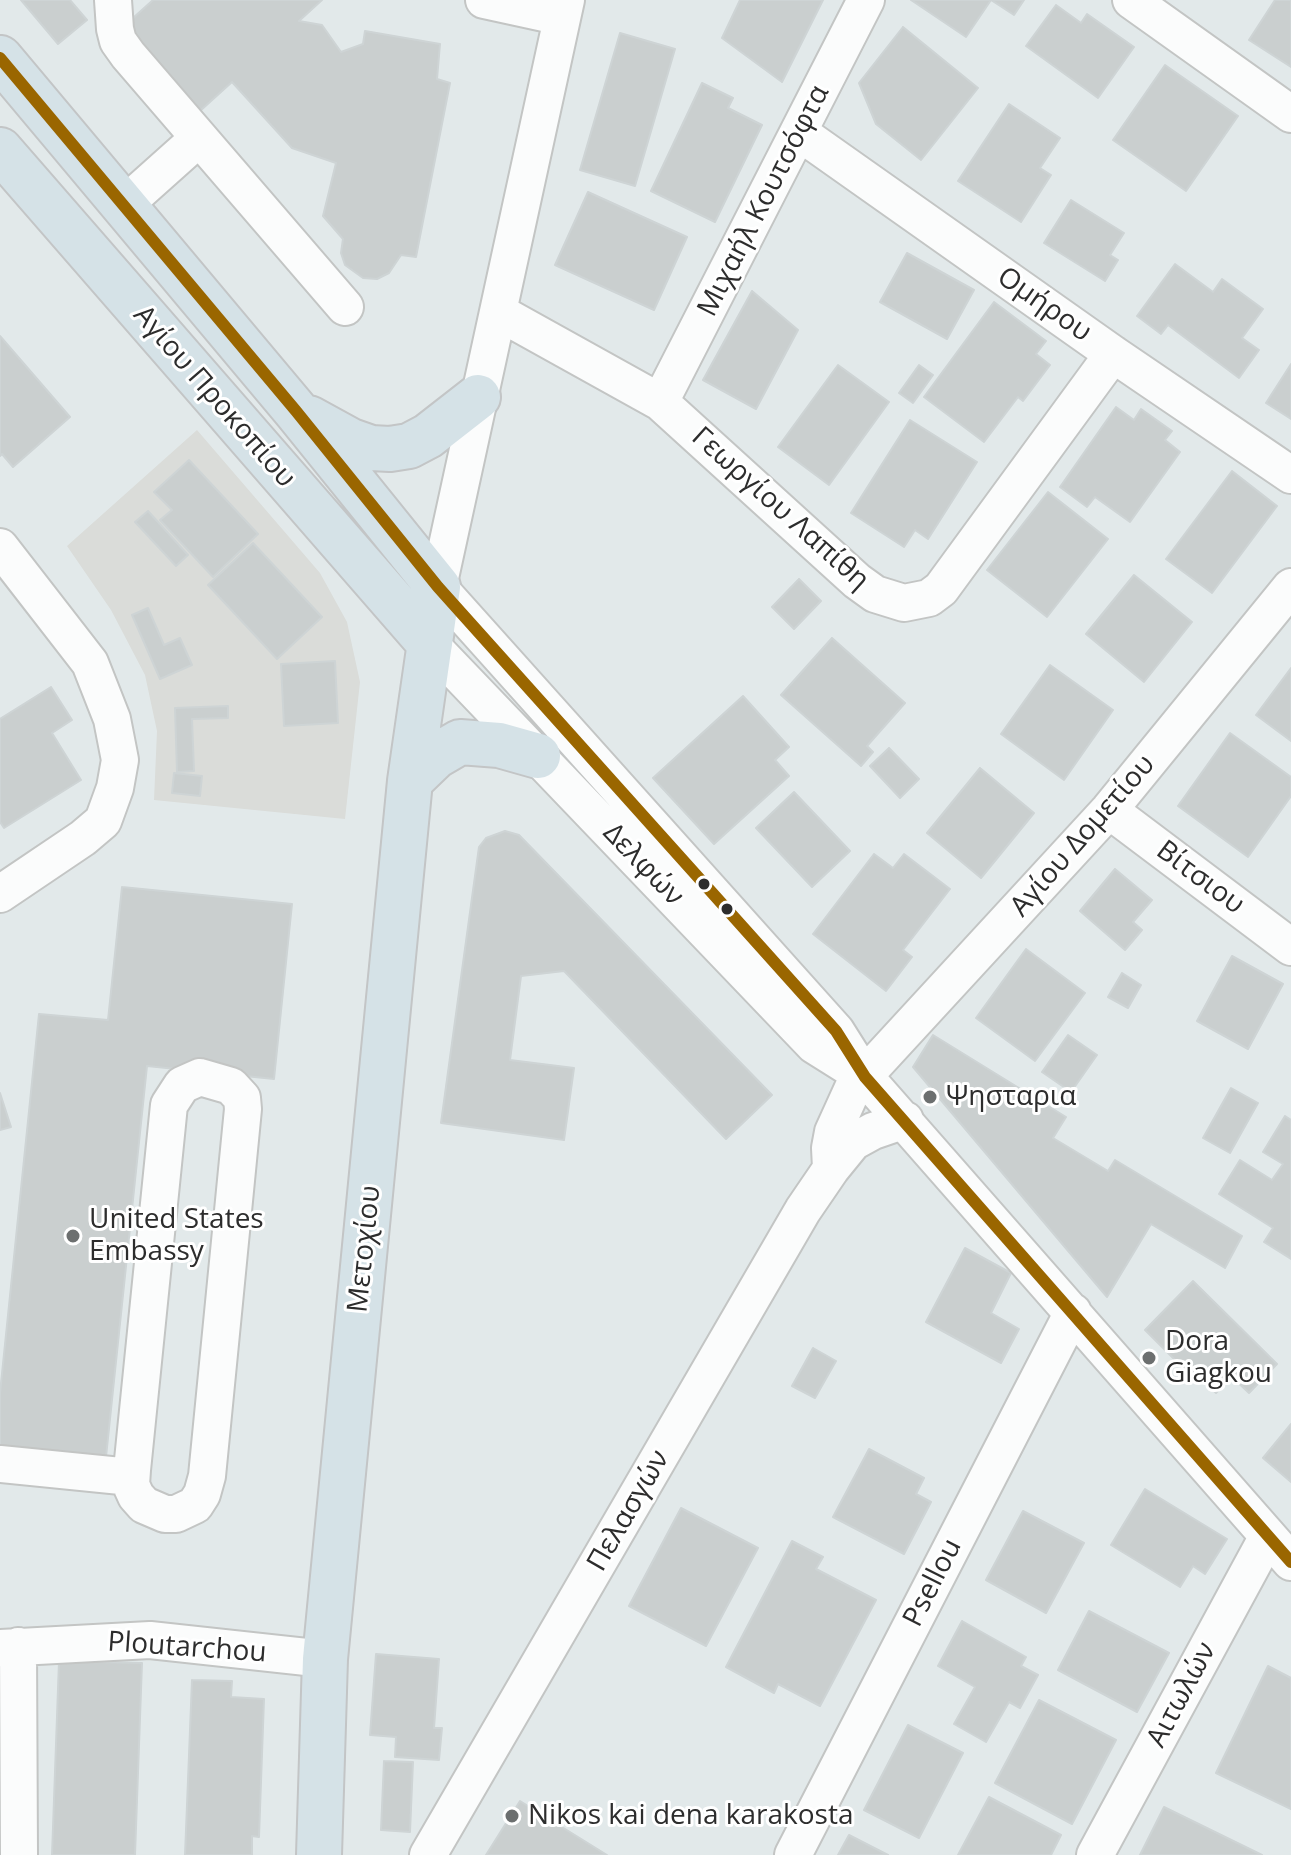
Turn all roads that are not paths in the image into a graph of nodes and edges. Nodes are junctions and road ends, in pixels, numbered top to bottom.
1 (113, 0) edge
2 (484, 0) edge
3 (866, 0) edge
4 (1131, 0) edge
5 (564, 8) edge
6 (0, 58) edge
7 (1291, 114) edge
8 (800, 133) junction
9 (199, 138) junction
10 (0, 150) edge
11 (124, 205) junction
12 (345, 307) dead end
13 (498, 312) junction
14 (1113, 354) junction
15 (478, 397) junction
16 (660, 402) junction
17 (296, 411) junction
18 (1291, 475) edge
19 (0, 547) edge
20 (438, 587) junction
21 (1290, 591) edge
22 (430, 644) junction
23 (538, 756) junction
24 (410, 781) junction
25 (1109, 810) junction
26 (0, 894) edge
27 (1291, 947) edge
28 (865, 1077) junction
29 (905, 1120) junction
30 (831, 1169) junction
31 (1073, 1312) junction
32 (0, 1464) edge
33 (131, 1477) junction
34 (1280, 1549) edge
35 (9, 1647) edge
36 (325, 1659) junction
37 (19, 1855) edge
38 (319, 1855) edge
39 (428, 1855) edge
40 (793, 1855) edge
41 (1095, 1855) edge

1 - 9 street
2 - 5 street
3 - 8 street, Μιχαήλ Κουτσόφτα
4 - 7 street
5 - 13 street
6 - 11 main road, Αγίου Προκοπίου
8 - 14 street, Ομήρου
8 - 16 street, Μιχαήλ Κουτσόφτα
9 - 11 street
9 - 12 street
10 - 22 main road, Αγίου Προκοπίου
11 - 17 main road, Αγίου Προκοπίου
13 - 15 street
13 - 16 street, Γεωργίου Λαπίθη
14 - 16 street, Γεωργίου Λαπίθη
14 - 18 street, Ομήρου
15 - 17 main road
15 - 20 street
17 - 20 main road, Αγίου Προκοπίου
19 - 26 street
20 - 22 main road, Μετοχίου
20 - 28 street, Δελφών
21 - 25 street, Αγίου Δομετίου
22 - 23 street, Δελφών
22 - 24 main road, Μετοχίου
23 - 24 main road
23 - 28 street, Δελφών
24 - 36 main road, Μετοχίου
25 - 27 street, Βίτσιου
25 - 28 street, Αγίου Δομετίου
28 - 29 street, Δελφών
28 - 30 street, Πελασγών
29 - 30 street, Πελασγών
29 - 31 street, Δελφών
30 - 39 street, Πελασγών
31 - 34 street, Δελφών
31 - 40 street, Psellou
32 - 33 street
33 - 33 street
34 - 41 street, Αιτωλών
35 - 36 street, Ploutarchou
35 - 37 street
36 - 38 main road, Μετοχίου

